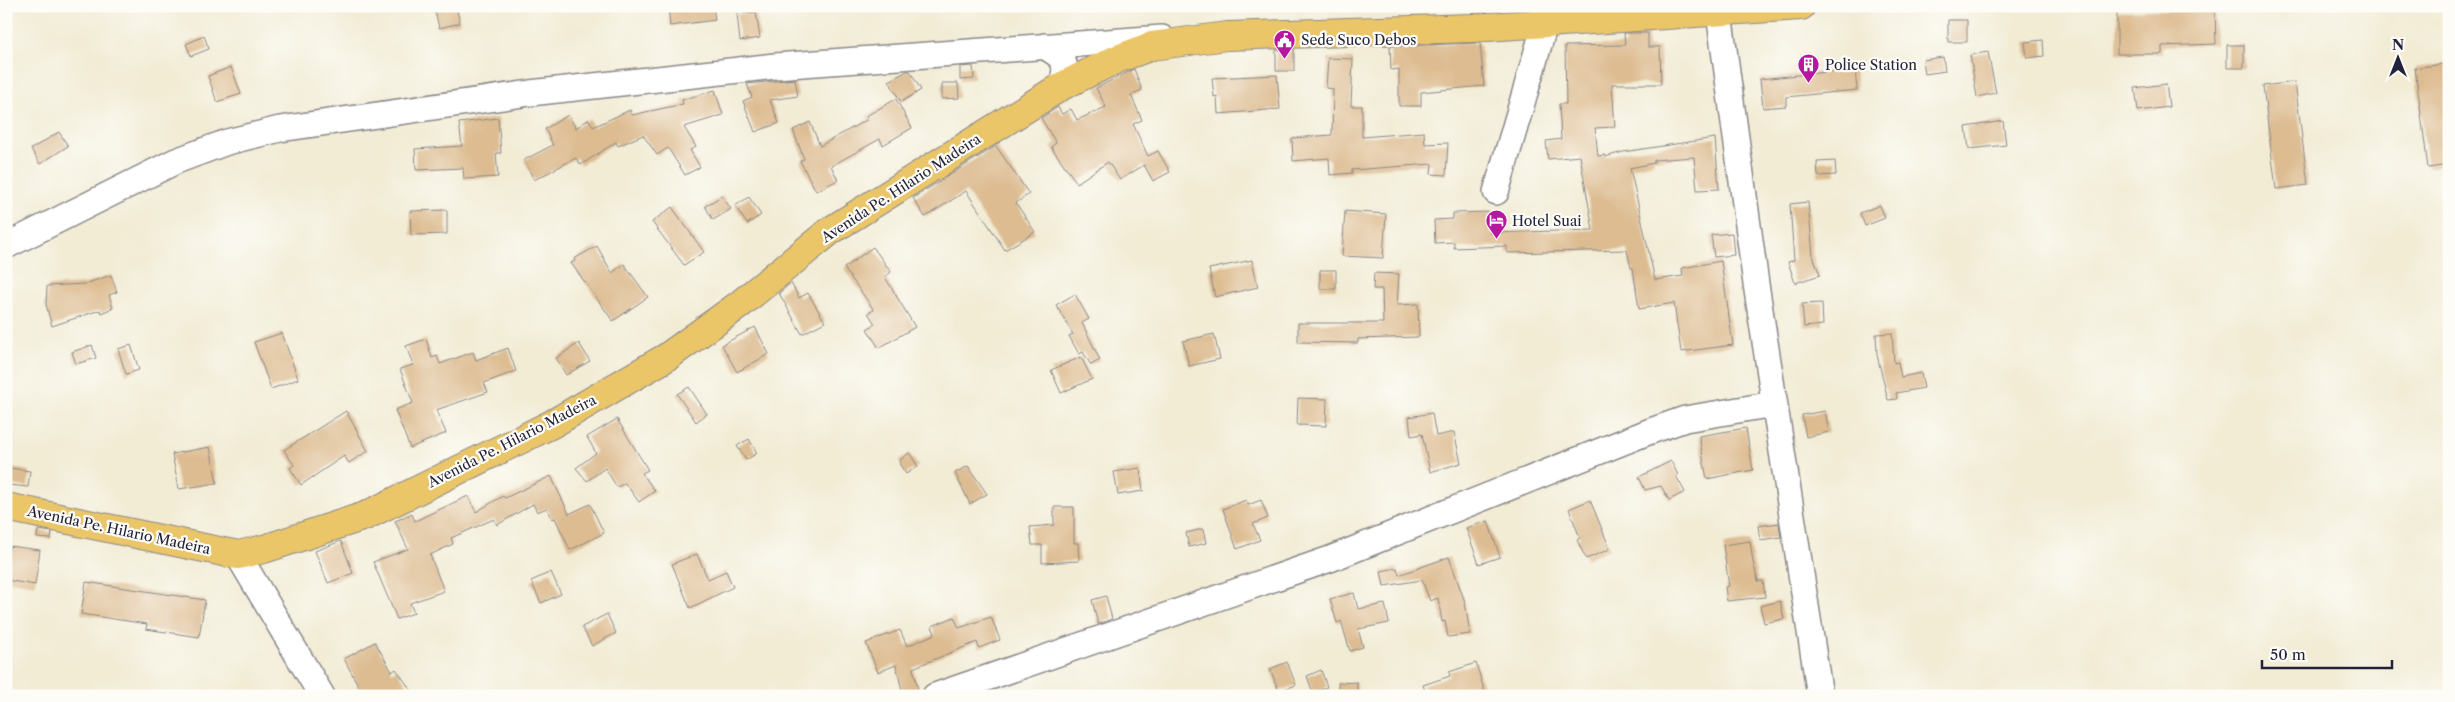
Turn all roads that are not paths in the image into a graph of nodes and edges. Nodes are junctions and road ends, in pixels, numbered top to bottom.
1 (1801, 6) edge
2 (1719, 10) edge
3 (1545, 24) junction
4 (1227, 36) junction
5 (1044, 46) junction
6 (1062, 86) junction
7 (1496, 192) dead end
8 (6, 246) edge
9 (1774, 404) junction
10 (6, 507) edge
11 (238, 555) junction
12 (322, 696) edge
13 (935, 696) edge
14 (1820, 696) edge

1 - 2 main road, Avenida Pe. Hilario Madeira
2 - 3 main road, Avenida Pe. Hilario Madeira
2 - 9 street
3 - 4 main road, Avenida Pe. Hilario Madeira
3 - 7 street
4 - 5 street
4 - 6 main road, Avenida Pe. Hilario Madeira
5 - 6 street
5 - 8 street
6 - 11 main road, Avenida Pe. Hilario Madeira
9 - 13 street
9 - 14 street
10 - 11 main road, Avenida Pe. Hilario Madeira
11 - 12 street

